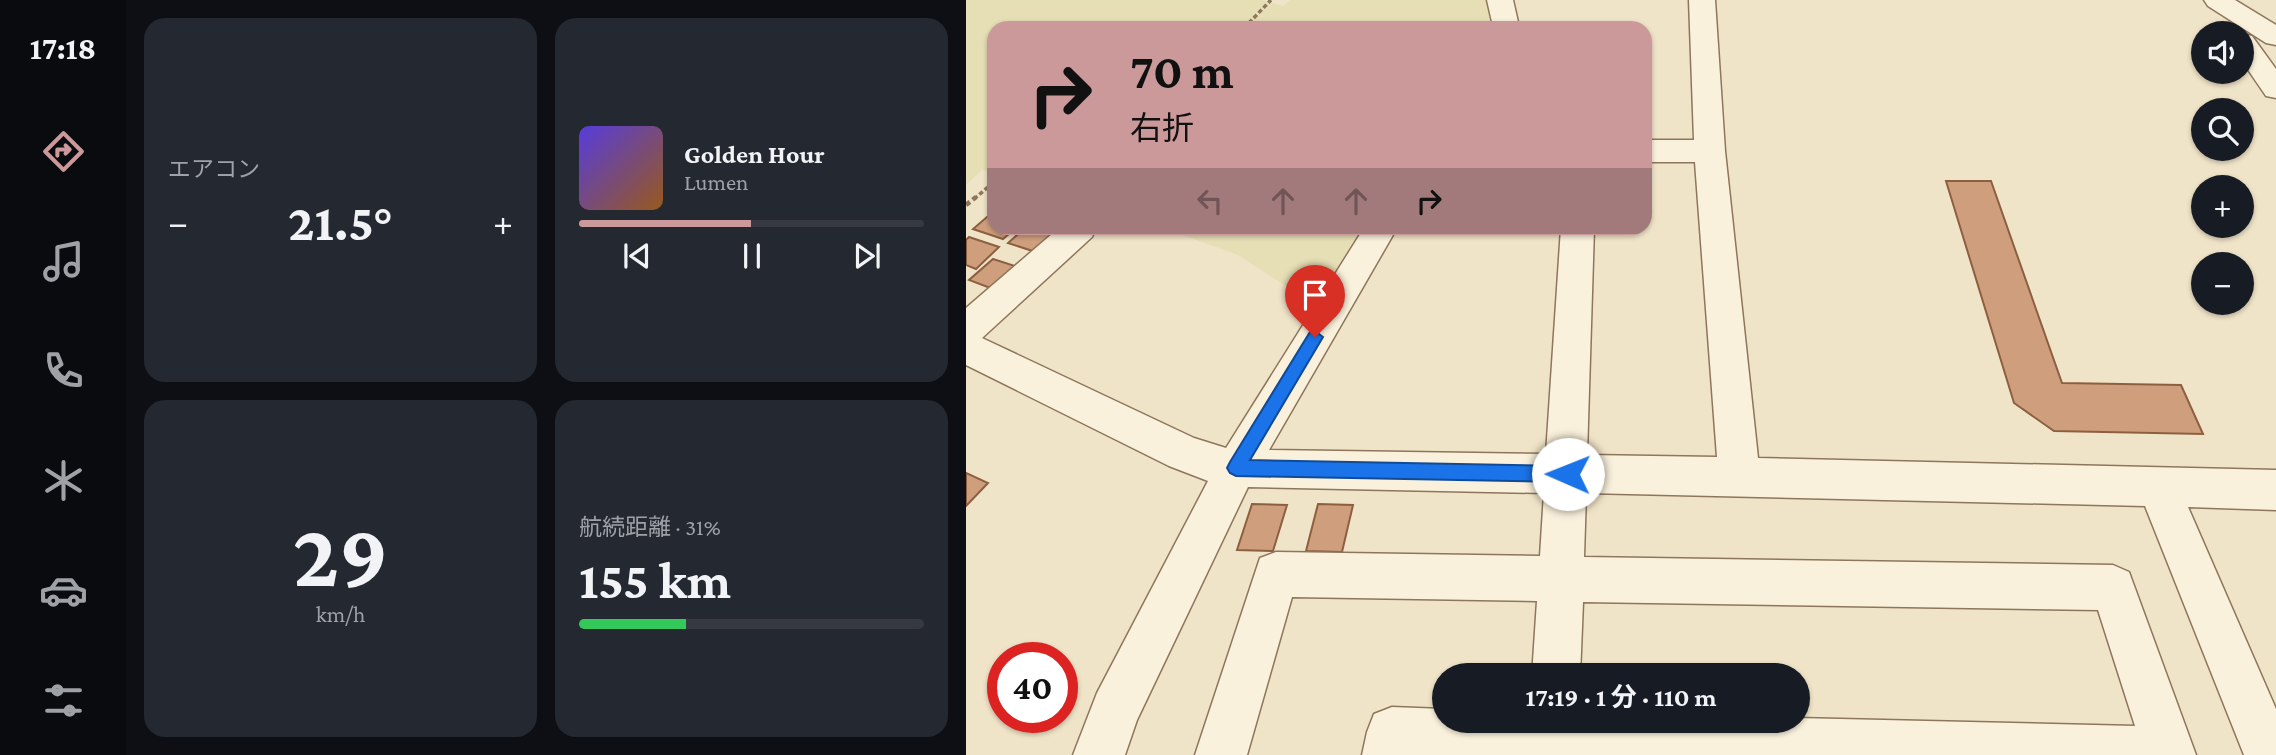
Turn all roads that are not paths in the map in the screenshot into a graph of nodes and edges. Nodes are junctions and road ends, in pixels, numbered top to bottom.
1 (1500, 0) edge
2 (1702, 0) edge
3 (2202, 0) edge
4 (2217, 0) edge
5 (1505, 21) edge
6 (2224, 21) edge
7 (2276, 37) edge
8 (2254, 58) edge
9 (2275, 86) edge
10 (1652, 151) edge
11 (1710, 151) junction
12 (1072, 235) edge
13 (1377, 235) edge
14 (1578, 235) edge
15 (966, 330) edge
16 (966, 347) edge
17 (1236, 468) junction
18 (1568, 474) junction
19 (1739, 477) junction
20 (2159, 489) junction
21 (2276, 490) edge
22 (1562, 577) junction
23 (1557, 663) edge
24 (1552, 738) edge
25 (2270, 747) edge
26 (2169, 753) edge
27 (1099, 755) edge
28 (1221, 755) edge
29 (1388, 755) edge

1 - 5 street
2 - 11 street
3 - 6 street
4 - 7 street
8 - 9 street
10 - 11 street
11 - 19 street
12 - 15 street
13 - 17 street
14 - 18 street
16 - 17 street
17 - 18 street
17 - 27 street
18 - 19 street
18 - 22 street
19 - 20 street
20 - 21 street
20 - 25 street
22 - 23 street
22 - 26 street
22 - 28 street
24 - 26 street
24 - 29 street

